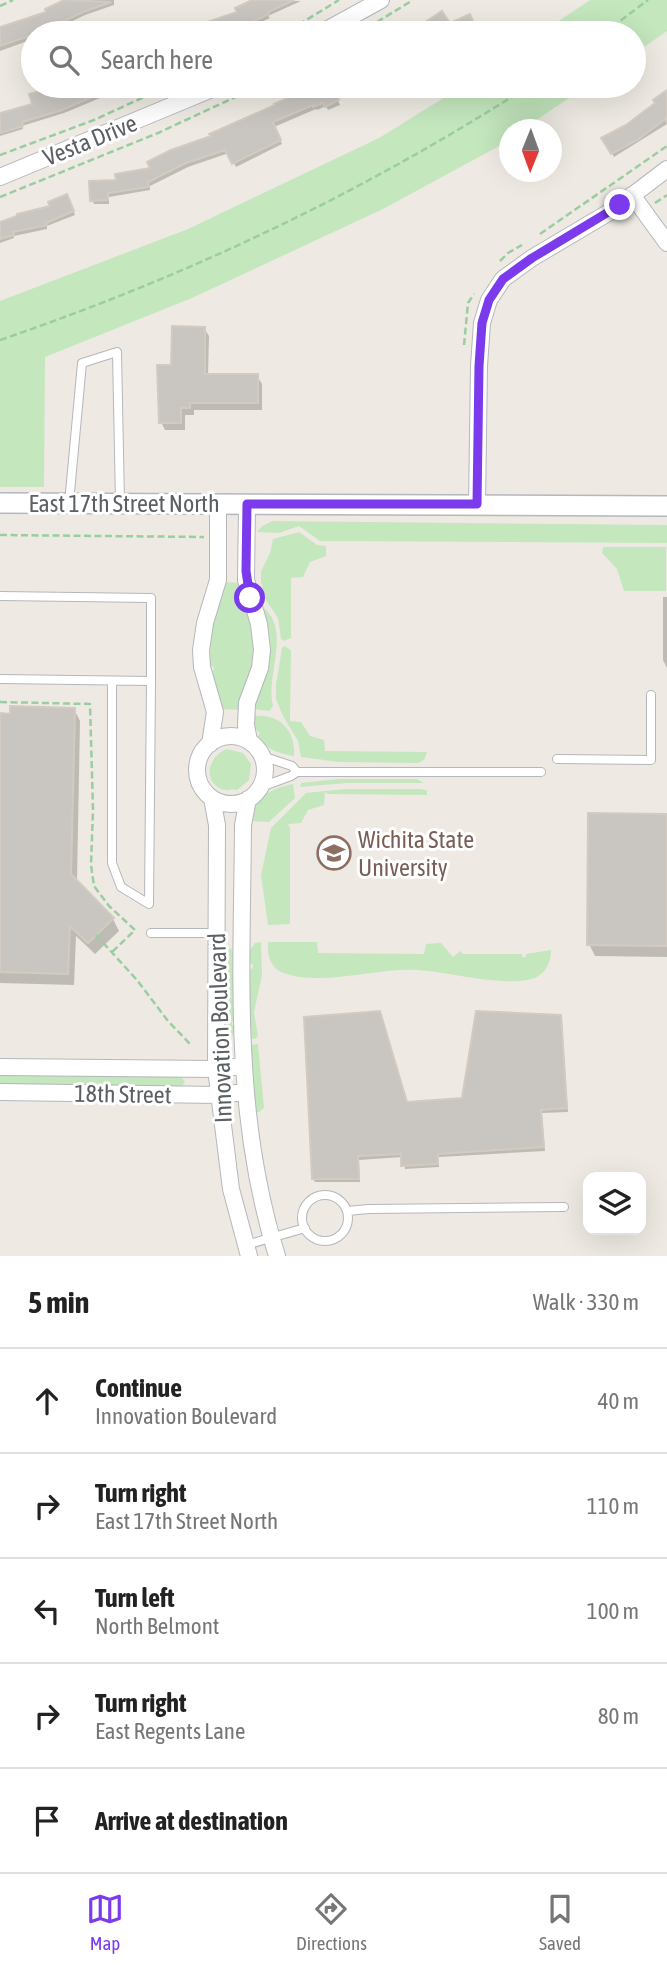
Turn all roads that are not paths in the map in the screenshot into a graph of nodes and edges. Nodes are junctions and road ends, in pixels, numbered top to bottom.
1 (381, 0) edge
2 (343, 21) edge
3 (190, 98) edge
4 (667, 169) edge
5 (0, 177) edge
6 (632, 195) junction
7 (667, 243) edge
8 (0, 503) edge
9 (69, 503) junction
10 (120, 503) junction
11 (218, 504) junction
12 (247, 504) junction
13 (477, 504) junction
14 (667, 506) edge
15 (0, 596) edge
16 (0, 679) edge
17 (112, 681) junction
18 (151, 681) junction
19 (652, 695) dead end
20 (249, 741) junction
21 (210, 744) junction
22 (262, 756) junction
23 (557, 759) dead end
24 (297, 772) junction
25 (541, 772) dead end
26 (261, 787) junction
27 (212, 797) junction
28 (248, 799) junction
29 (151, 933) dead end
30 (216, 933) junction
31 (243, 1066) junction
32 (0, 1067) edge
33 (216, 1069) junction
34 (0, 1092) edge
35 (245, 1092) junction
36 (219, 1096) junction
37 (564, 1207) dead end
38 (347, 1211) junction
39 (304, 1228) junction
40 (272, 1239) junction
41 (248, 1250) edge
42 (277, 1256) edge

1 - 2 street
3 - 5 street, Vesta Drive
4 - 6 street
6 - 7 street
6 - 13 street
8 - 9 street, East 17th Street North
9 - 10 street, East 17th Street North
9 - 10 lane
10 - 11 street, East 17th Street North
11 - 12 street, East 17th Street North
11 - 21 street, Innovation Boulevard
12 - 13 street, East 17th Street North
12 - 20 street
13 - 14 street, East 17th Street North
15 - 18 lane
16 - 17 lane
17 - 18 lane
17 - 18 lane
19 - 23 lane
20 - 21 street
20 - 22 street
21 - 27 street, Innovation Boulevard
22 - 24 lane
22 - 26 street
24 - 25 lane
24 - 26 lane
26 - 28 street
27 - 28 street
27 - 30 street, Innovation Boulevard
28 - 31 street, Innovation Boulevard
29 - 30 lane
30 - 33 street, Innovation Boulevard
31 - 33 street, 18th Street
31 - 35 street, Innovation Boulevard
32 - 33 street, 18th Street
33 - 36 street, Innovation Boulevard
34 - 36 street, 18th Street
35 - 36 street, 18th Street
35 - 40 street, Innovation Boulevard
36 - 41 street, Innovation Boulevard
37 - 38 lane
38 - 39 lane
38 - 39 lane
39 - 40 lane
40 - 41 lane
40 - 42 street, Innovation Boulevard

